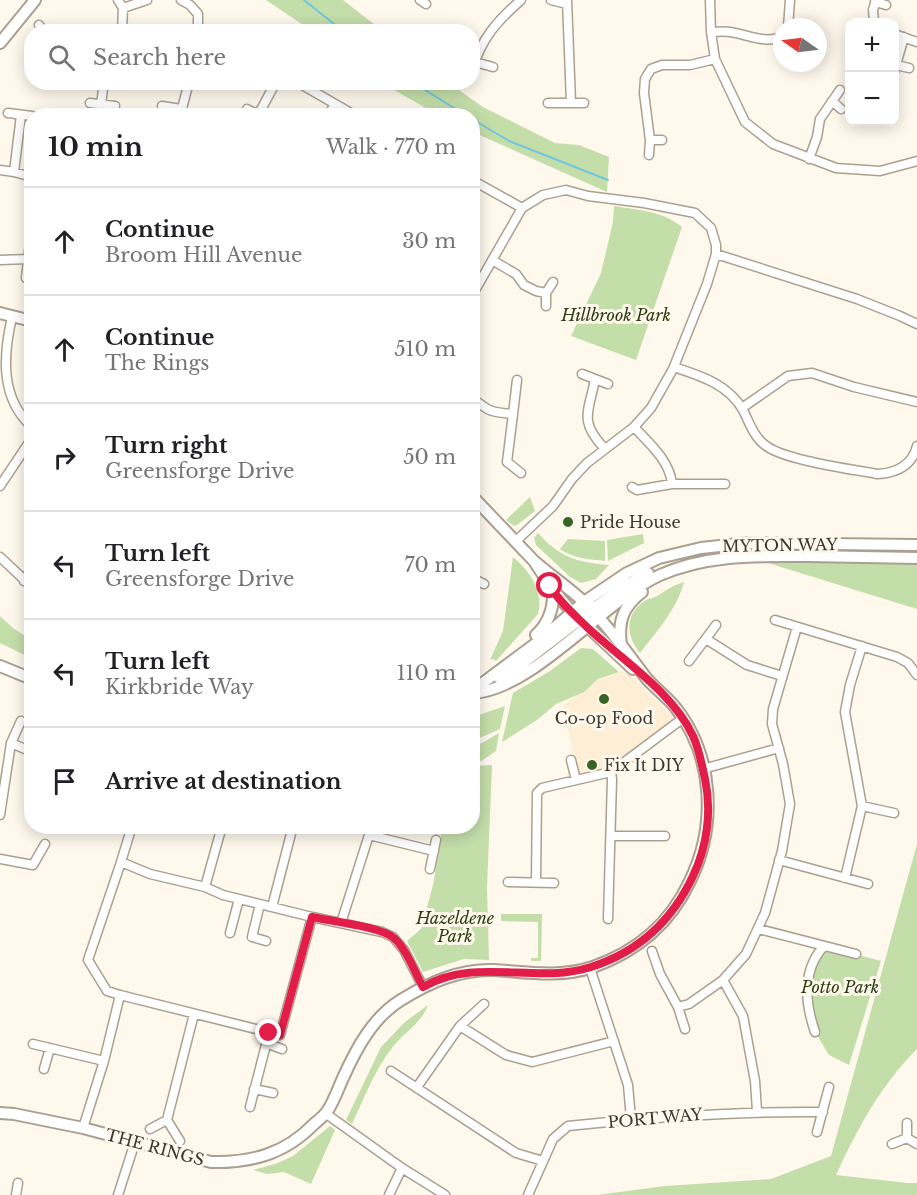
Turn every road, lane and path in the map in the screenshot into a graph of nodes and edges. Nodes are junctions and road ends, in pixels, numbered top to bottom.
1 (35, 0) edge
2 (147, 0) edge
3 (181, 0) edge
4 (521, 0) edge
5 (551, 0) edge
6 (710, 0) edge
7 (790, 0) edge
8 (875, 1) edge
9 (567, 2) edge
10 (120, 4) edge
11 (886, 5) dead end
12 (789, 18) edge
13 (874, 18) edge
14 (121, 24) edge
15 (198, 24) edge
16 (711, 32) junction
17 (899, 36) edge
18 (904, 37) junction
19 (773, 39) edge
20 (917, 42) edge
21 (0, 43) edge
22 (480, 46) edge
23 (899, 54) edge
24 (716, 59) junction
25 (480, 66) edge
26 (493, 67) dead end
27 (899, 68) edge
28 (909, 68) dead end
29 (103, 90) edge
30 (187, 90) edge
31 (272, 90) edge
32 (311, 90) edge
33 (840, 90) dead end
34 (832, 101) junction
35 (90, 103) dead end
36 (548, 103) dead end
37 (571, 103) junction
38 (584, 103) dead end
39 (101, 104) junction
40 (335, 104) junction
41 (115, 106) dead end
42 (162, 106) dead end
43 (168, 108) edge
44 (181, 108) edge
45 (263, 108) edge
46 (333, 108) edge
47 (342, 108) edge
48 (842, 109) dead end
49 (8, 113) dead end
50 (21, 115) junction
51 (24, 115) edge
52 (650, 140) junction
53 (662, 140) dead end
54 (649, 155) dead end
55 (809, 159) junction
56 (917, 161) edge
57 (0, 170) edge
58 (14, 172) junction
59 (24, 175) edge
60 (480, 184) edge
61 (522, 208) junction
62 (716, 254) junction
63 (0, 260) edge
64 (24, 260) edge
65 (492, 260) junction
66 (480, 281) edge
67 (553, 282) dead end
68 (546, 293) junction
69 (546, 306) dead end
70 (0, 313) edge
71 (12, 317) junction
72 (24, 319) edge
73 (917, 324) edge
74 (674, 368) junction
75 (582, 374) dead end
76 (517, 380) dead end
77 (596, 380) junction
78 (608, 384) dead end
79 (917, 402) edge
80 (480, 405) edge
81 (742, 408) junction
82 (513, 414) junction
83 (24, 418) edge
84 (634, 427) junction
85 (605, 449) junction
86 (24, 450) edge
87 (916, 452) edge
88 (521, 473) dead end
89 (672, 484) junction
90 (725, 484) dead end
91 (0, 486) edge
92 (632, 487) dead end
93 (480, 504) edge
94 (516, 541) junction
95 (917, 545) edge
96 (0, 557) edge
97 (917, 558) edge
98 (534, 561) junction
99 (673, 570) junction
100 (24, 581) edge
101 (480, 582) edge
102 (483, 584) dead end
103 (552, 590) junction
104 (585, 615) junction
105 (775, 620) dead end
106 (716, 625) dead end
107 (797, 627) junction
108 (706, 639) junction
109 (621, 646) junction
110 (862, 646) junction
111 (689, 661) dead end
112 (512, 662) junction
113 (0, 666) edge
114 (917, 675) edge
115 (24, 676) edge
116 (782, 676) junction
117 (486, 682) junction
118 (650, 682) junction
119 (480, 686) edge
120 (480, 691) edge
121 (682, 719) junction
122 (21, 721) dead end
123 (11, 743) junction
124 (779, 748) junction
125 (24, 749) edge
126 (571, 760) dead end
127 (703, 770) junction
128 (610, 772) junction
129 (576, 780) junction
130 (1, 789) edge
131 (862, 806) junction
132 (894, 813) dead end
133 (0, 815) edge
134 (130, 834) edge
135 (220, 834) edge
136 (290, 834) edge
137 (368, 834) edge
138 (379, 834) edge
139 (611, 836) junction
140 (665, 836) dead end
141 (436, 840) dead end
142 (45, 844) dead end
143 (434, 851) junction
144 (0, 859) edge
145 (779, 860) junction
146 (121, 862) junction
147 (430, 868) dead end
148 (845, 878) junction
149 (508, 882) dead end
150 (536, 882) junction
151 (554, 883) dead end
152 (868, 884) dead end
153 (205, 887) junction
154 (239, 899) junction
155 (260, 904) junction
156 (272, 907) junction
157 (312, 917) junction
158 (608, 919) dead end
159 (341, 923) junction
160 (759, 928) junction
161 (230, 933) dead end
162 (266, 941) dead end
163 (824, 946) junction
164 (652, 951) dead end
165 (856, 954) dead end
166 (590, 968) junction
167 (723, 980) junction
168 (423, 987) junction
169 (120, 995) junction
170 (484, 1004) dead end
171 (678, 1007) junction
172 (194, 1014) junction
173 (460, 1026) junction
174 (685, 1029) dead end
175 (815, 1032) dead end
176 (269, 1033) junction
177 (614, 1041) junction
178 (266, 1043) junction
179 (33, 1044) dead end
180 (50, 1048) junction
181 (282, 1049) dead end
182 (104, 1061) junction
183 (44, 1069) dead end
184 (391, 1071) dead end
185 (417, 1087) junction
186 (829, 1087) dead end
187 (254, 1089) junction
188 (273, 1093) dead end
189 (250, 1107) dead end
190 (757, 1111) junction
191 (823, 1112) junction
192 (0, 1113) edge
193 (325, 1113) junction
194 (632, 1119) junction
195 (168, 1120) junction
196 (907, 1123) dead end
197 (83, 1128) junction
198 (150, 1129) dead end
199 (817, 1132) dead end
200 (907, 1138) junction
201 (180, 1141) dead end
202 (135, 1142) junction
203 (892, 1144) dead end
204 (917, 1144) edge
205 (543, 1161) junction
206 (402, 1168) junction
207 (18, 1183) dead end
208 (16, 1195) edge
209 (118, 1195) edge
210 (389, 1195) edge
211 (445, 1195) edge
212 (528, 1195) edge

1 - 21 street
2 - 10 street
3 - 15 street
4 - 22 street
5 - 9 street
6 - 16 street
7 - 12 street
8 - 11 street
8 - 13 street
9 - 37 street
10 - 14 street
16 - 19 street
16 - 24 street
17 - 18 street
18 - 20 street
18 - 23 street
24 - 52 street
24 - 55 street
25 - 26 street
27 - 28 street
29 - 39 street
30 - 44 street
31 - 45 street
32 - 40 street
33 - 34 street
34 - 48 street
34 - 55 street
35 - 39 street
36 - 37 street
37 - 38 street
39 - 41 street
40 - 46 street
40 - 47 street
42 - 43 street
49 - 50 street
50 - 51 street
50 - 58 street
52 - 53 street
52 - 54 street
55 - 56 street
57 - 58 street
58 - 59 street
60 - 61 street
61 - 62 street
61 - 65 street
62 - 73 street
62 - 74 street
63 - 64 street
65 - 66 street
65 - 68 street
67 - 68 street
68 - 69 street
70 - 71 street
71 - 72 street
71 - 83 street
74 - 81 street
74 - 84 street
75 - 77 street
76 - 82 street
77 - 78 street
77 - 85 street
79 - 81 street
80 - 82 street
81 - 87 street
82 - 88 street
84 - 85 street
84 - 89 street
85 - 94 street
86 - 91 street
89 - 90 street
89 - 92 street
93 - 94 street
94 - 98 street
95 - 104 street, MYTON WAY
96 - 100 street
97 - 99 street, MYTON WAY
98 - 103 street
98 - 104 street
99 - 104 street, MYTON WAY
99 - 109 street
101 - 102 street
103 - 104 street
103 - 112 street
104 - 109 street, THE RINGS
104 - 112 street, MYTON WAY
104 - 117 street
104 - 118 street, THE RINGS
104 - 120 street, MYTON WAY
105 - 107 street
106 - 108 street
107 - 110 street
107 - 116 street
108 - 111 street
108 - 116 street
109 - 118 street, THE RINGS
110 - 114 street
110 - 131 street
112 - 117 street, MYTON WAY
113 - 115 street
116 - 124 street
117 - 119 street, MYTON WAY
118 - 121 street, THE RINGS
121 - 127 street, THE RINGS
121 - 128 street
122 - 123 street
123 - 125 street
123 - 130 street
124 - 127 street
124 - 145 street
126 - 129 street
127 - 166 street, THE RINGS
128 - 129 street
128 - 139 street
129 - 150 street
130 - 133 street
131 - 132 street
131 - 148 street
134 - 146 street
135 - 153 street
136 - 156 street
137 - 159 street
138 - 143 street
139 - 140 street
139 - 158 street
141 - 143 street
142 - 144 street
143 - 147 street
145 - 148 street
145 - 160 street
146 - 153 street
146 - 169 street
148 - 152 street
149 - 150 street
150 - 151 street
153 - 154 street
154 - 155 street
154 - 161 street
155 - 156 street
155 - 162 street
156 - 157 street
157 - 159 street
157 - 176 street
159 - 168 street
160 - 163 street
160 - 167 street
163 - 165 street
163 - 175 street
164 - 171 street
166 - 168 street, THE RINGS
166 - 177 street
167 - 171 street
167 - 190 street
168 - 193 street, THE RINGS
169 - 172 street
169 - 182 street
170 - 173 street
171 - 174 street
172 - 176 street
172 - 195 street
173 - 177 street
173 - 185 street
176 - 178 street
177 - 194 street
178 - 181 street
178 - 187 street
179 - 180 street
180 - 182 street
180 - 183 street
182 - 197 street
184 - 185 street
185 - 205 street
186 - 191 street
187 - 188 street
187 - 189 street
190 - 191 street, PORT WAY
190 - 194 street, PORT WAY
191 - 199 street
192 - 197 street, THE RINGS
193 - 202 street, THE RINGS
193 - 206 street
194 - 205 street, PORT WAY
195 - 198 street
195 - 201 street
196 - 200 street
197 - 202 street, THE RINGS
200 - 203 street
200 - 204 street
202 - 209 street
205 - 212 street, PORT WAY
206 - 210 street
206 - 211 street
207 - 208 street

